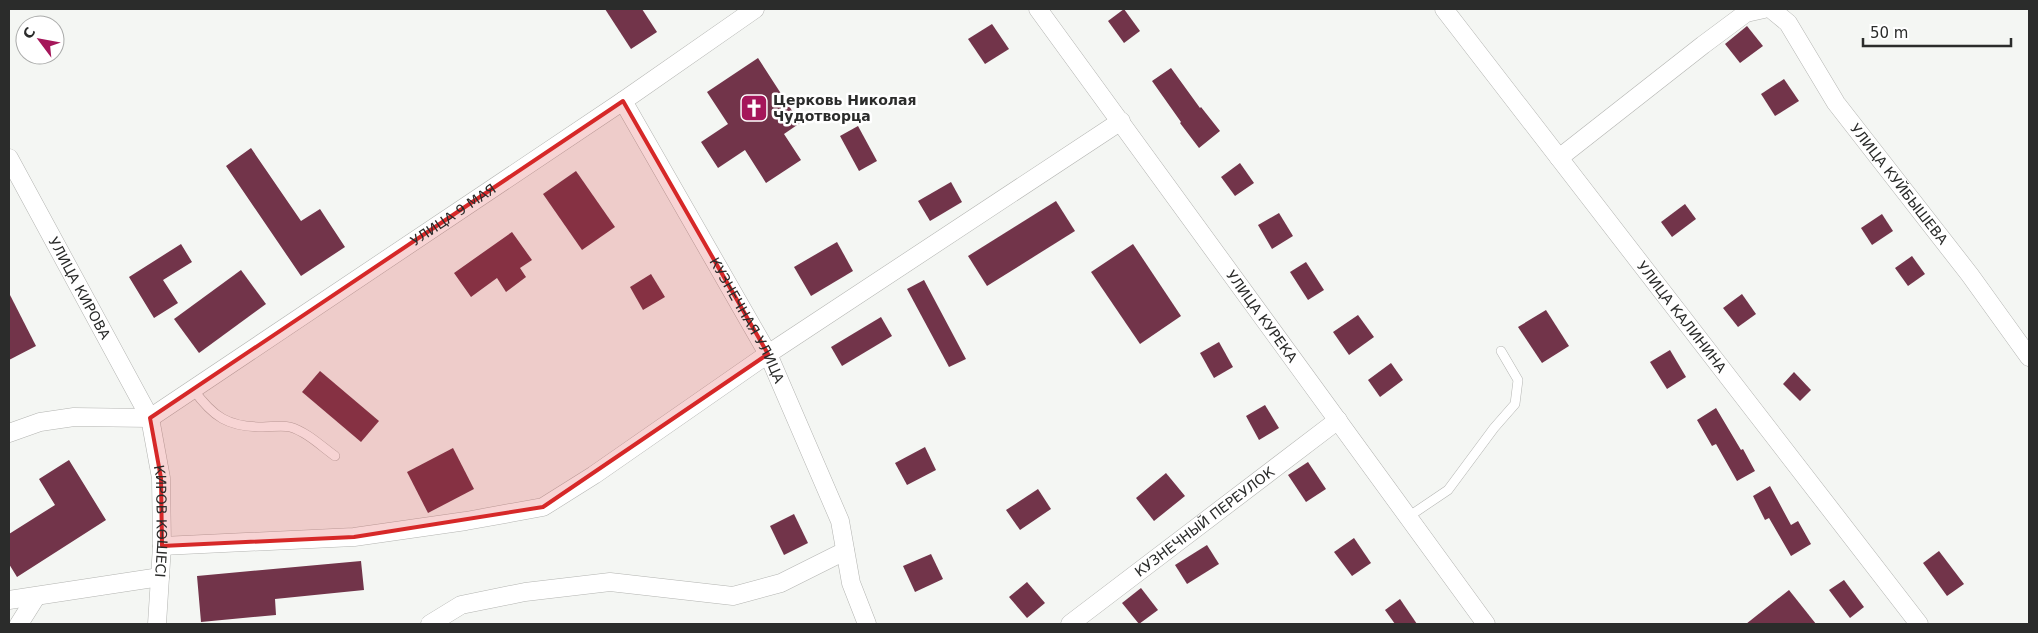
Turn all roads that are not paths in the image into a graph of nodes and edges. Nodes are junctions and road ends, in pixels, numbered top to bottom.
1 (756, 9) edge
2 (1038, 9) edge
3 (1444, 9) edge
4 (1764, 9) edge
5 (1771, 9) edge
6 (623, 102) junction
7 (1121, 121) junction
8 (9, 158) edge
9 (1559, 158) junction
10 (1501, 351) dead end
11 (768, 354) junction
12 (2029, 357) edge
13 (193, 389) junction
14 (150, 418) junction
15 (1338, 420) junction
16 (9, 433) edge
17 (334, 456) dead end
18 (1408, 518) junction
19 (162, 546) junction
20 (845, 551) junction
21 (160, 577) junction
22 (36, 597) junction
23 (9, 600) edge
24 (19, 624) edge
25 (157, 624) edge
26 (430, 624) edge
27 (867, 624) edge
28 (1070, 624) edge
29 (1486, 624) edge
30 (1919, 624) edge

1 - 6 street, УЛИЦА 9 МАЯ
2 - 7 street, УЛИЦА КУРЕКА
3 - 9 street, УЛИЦА КАЛИНИНА
4 - 9 street
5 - 12 street, УЛИЦА КУЙБЫШЕВА
6 - 11 street, КУЗНЕЧНАЯ УЛИЦА
6 - 13 street, УЛИЦА 9 МАЯ
7 - 11 street
7 - 15 street, УЛИЦА КУРЕКА
8 - 14 street, УЛИЦА КИРОВА
9 - 30 street, УЛИЦА КАЛИНИНА
10 - 18 lane
11 - 19 street
11 - 20 street, КУЗНЕЧНАЯ УЛИЦА
13 - 14 street, УЛИЦА 9 МАЯ
13 - 17 lane
14 - 16 street
14 - 19 street, КИРОВ КӨШЕСІ
15 - 18 street, УЛИЦА КУРЕКА
15 - 28 street, КУЗНЕЧНЫЙ ПЕРЕУЛОК
18 - 29 street, УЛИЦА КУРЕКА
19 - 21 street, КИРОВ КӨШЕСІ
20 - 26 street
20 - 27 street, КУЗНЕЧНАЯ УЛИЦА
21 - 22 street
21 - 25 street, КИРОВ КӨШЕСІ
22 - 23 street
22 - 24 street

